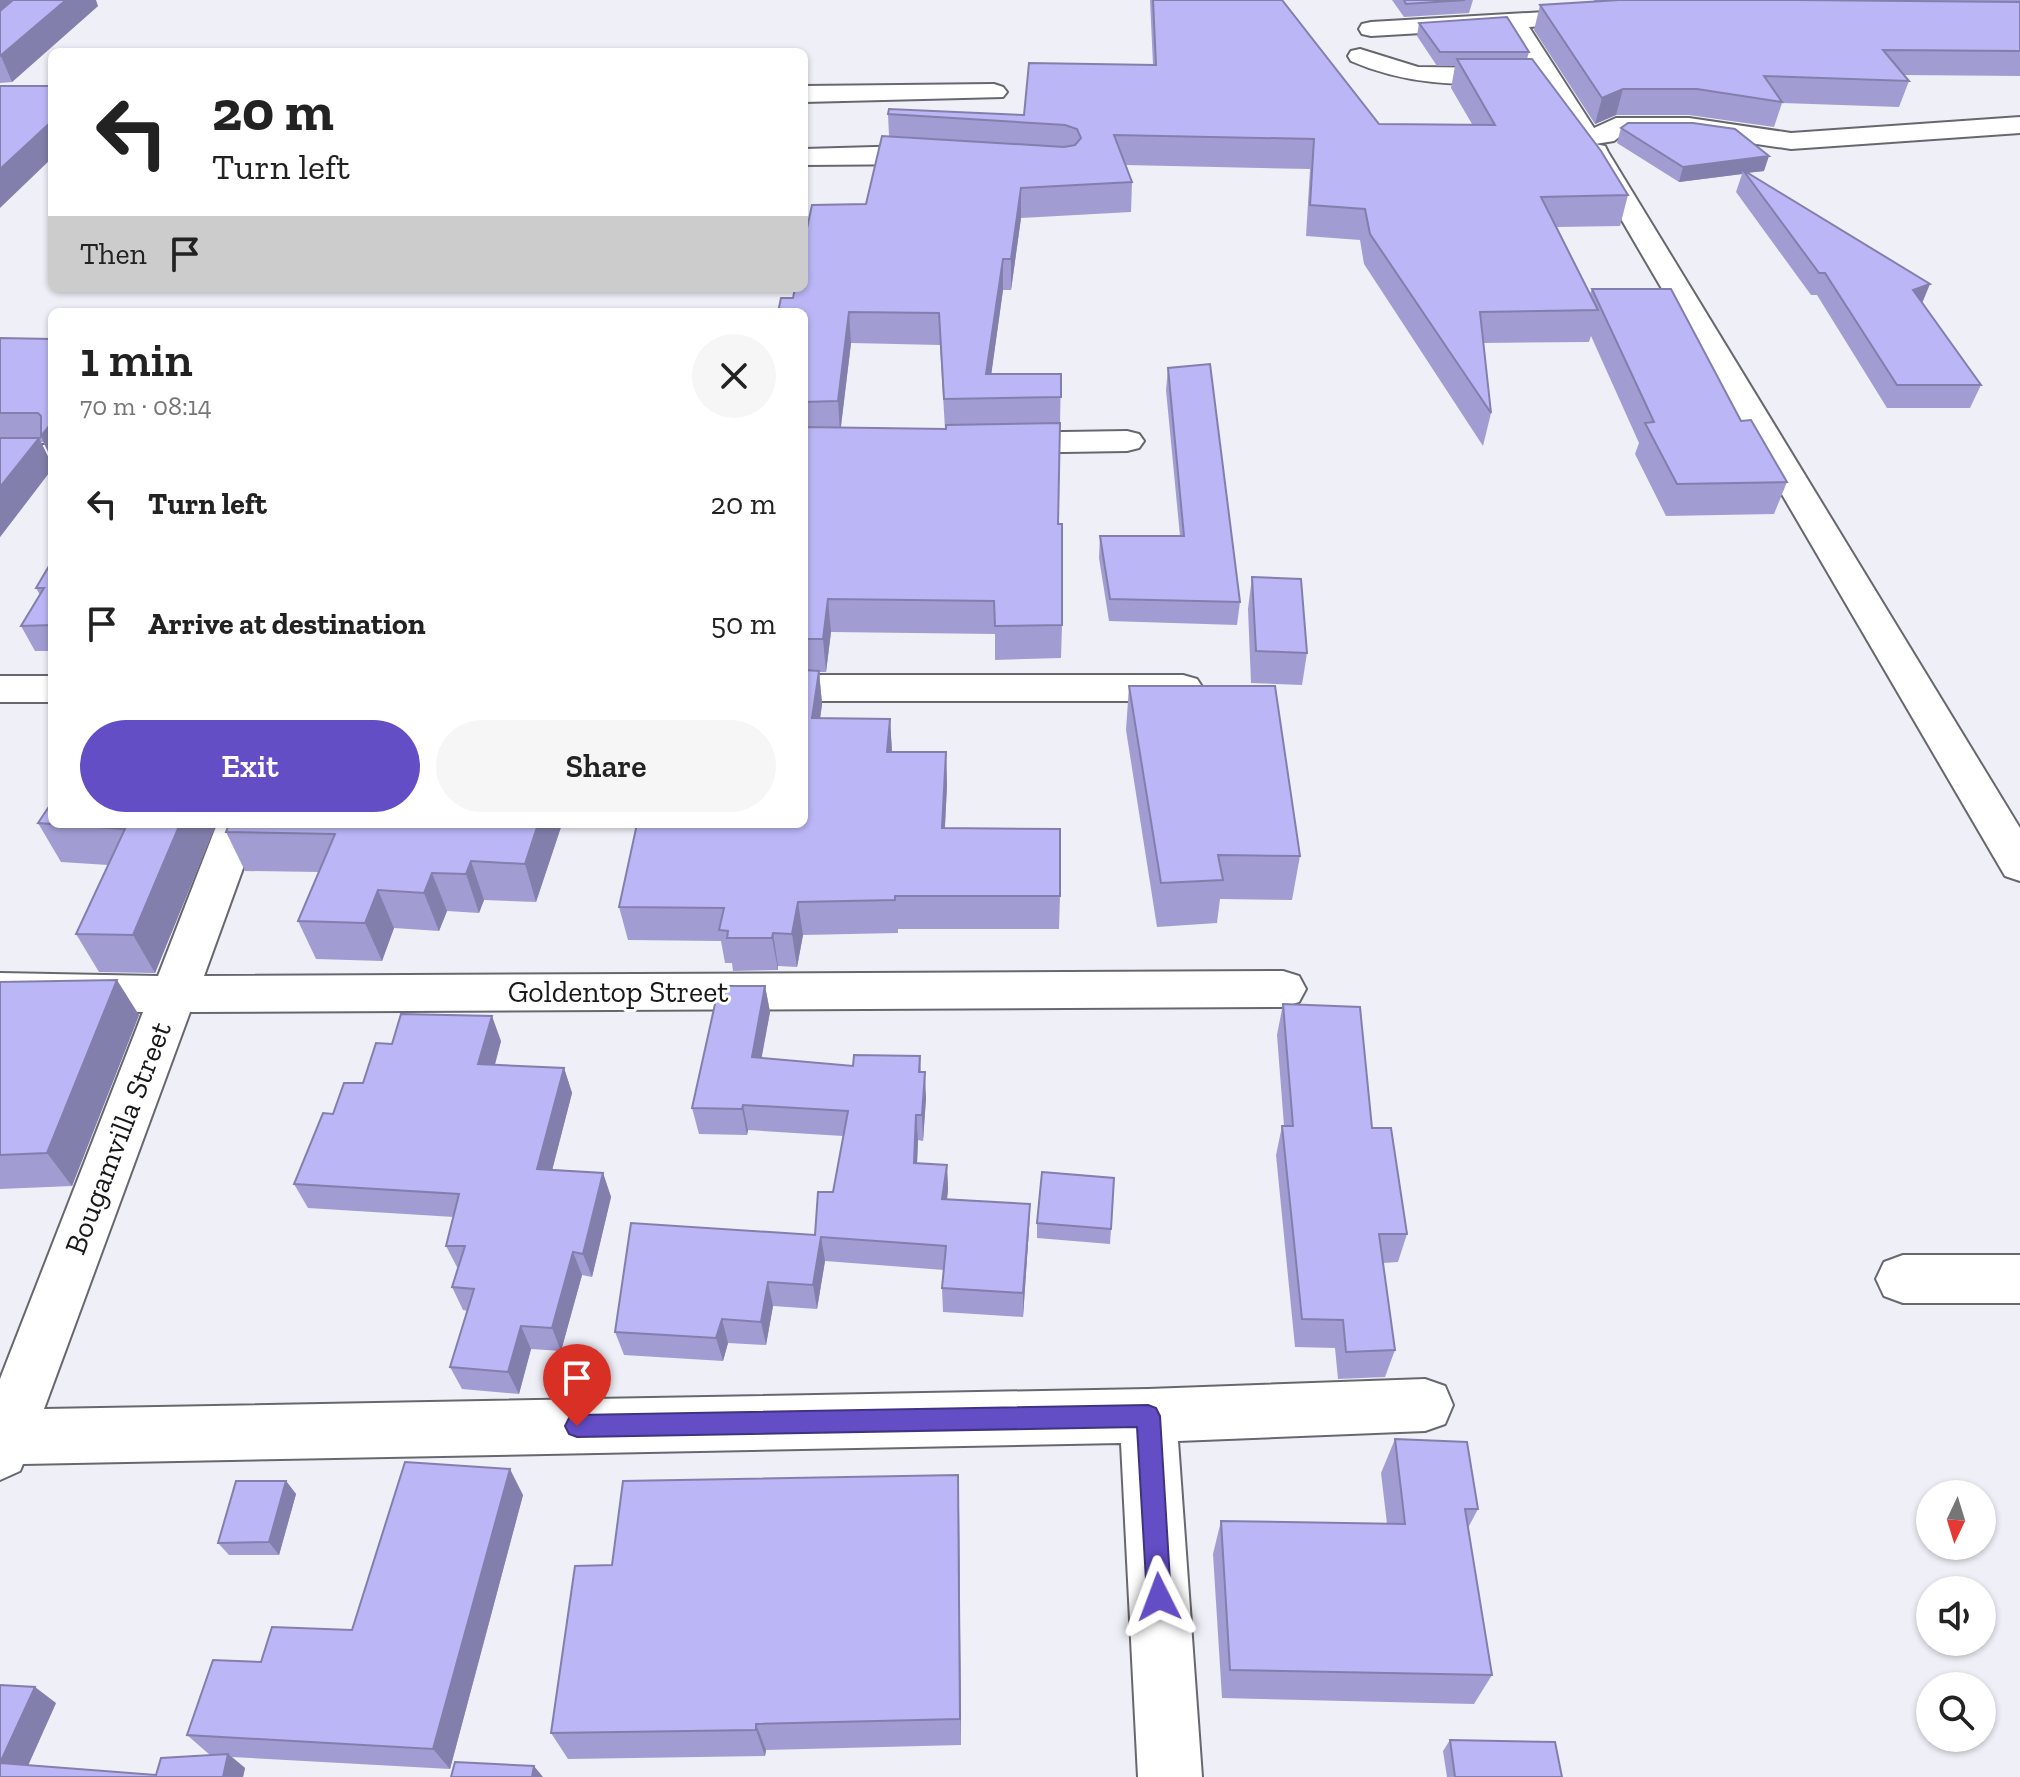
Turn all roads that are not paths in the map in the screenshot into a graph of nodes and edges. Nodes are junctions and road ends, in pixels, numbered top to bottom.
1 (1621, 14) edge
2 (1513, 20) junction
3 (1371, 29) dead end
4 (1360, 56) dead end
5 (1549, 76) junction
6 (994, 92) dead end
7 (808, 94) edge
8 (2020, 125) edge
9 (1586, 137) junction
10 (808, 157) edge
11 (957, 158) edge
12 (1127, 441) dead end
13 (973, 444) edge
14 (0, 455) edge
15 (48, 455) edge
16 (808, 688) edge
17 (1183, 688) edge
18 (0, 689) edge
19 (48, 689) edge
20 (236, 828) edge
21 (2020, 865) edge
22 (1283, 989) dead end
23 (0, 991) edge
24 (172, 994) junction
25 (1903, 1279) dead end
26 (2020, 1279) edge
27 (1425, 1405) dead end
28 (1148, 1416) junction
29 (2, 1442) edge
30 (1170, 1777) edge

1 - 2 street
2 - 3 street
2 - 5 street
4 - 5 street
5 - 9 street
6 - 7 street
8 - 9 street
9 - 21 street
10 - 11 street
12 - 13 street
14 - 15 street
16 - 17 street
18 - 19 street
20 - 24 street, Bougamvilla Street
22 - 24 street, Goldentop Street
23 - 24 street, Goldentop Street
24 - 29 street, Bougamvilla Street
25 - 26 street
27 - 28 street
28 - 29 street
28 - 30 street

